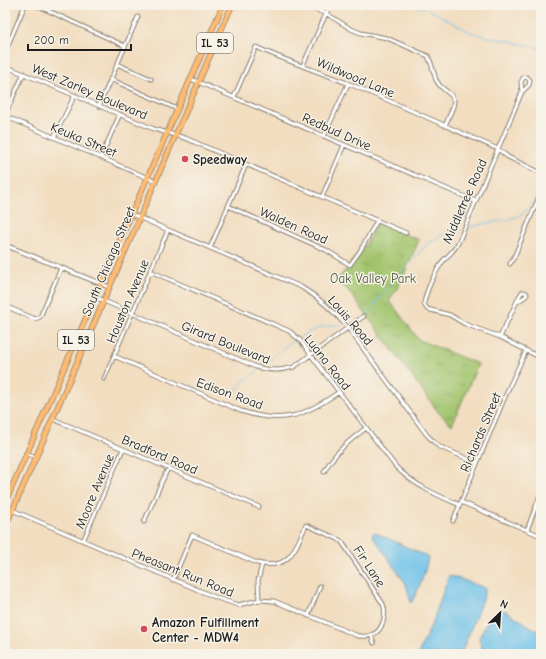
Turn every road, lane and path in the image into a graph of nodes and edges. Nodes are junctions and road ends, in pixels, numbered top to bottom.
1 (26, 5) edge
2 (36, 5) edge
3 (223, 5) edge
4 (232, 5) edge
5 (304, 5) edge
6 (330, 5) edge
7 (327, 14) junction
8 (138, 17) dead end
9 (125, 46) junction
10 (5, 52) edge
11 (117, 64) junction
12 (303, 65) junction
13 (5, 66) edge
14 (24, 73) junction
15 (110, 79) junction
16 (151, 79) dead end
17 (191, 79) junction
18 (198, 82) junction
19 (348, 84) junction
20 (522, 92) junction
21 (75, 96) junction
22 (234, 97) junction
23 (99, 106) junction
24 (177, 109) junction
25 (120, 114) junction
26 (6, 116) edge
27 (5, 123) edge
28 (445, 126) junction
29 (167, 133) junction
30 (175, 135) junction
31 (324, 136) junction
32 (54, 137) junction
33 (344, 145) junction
34 (498, 149) junction
35 (101, 158) junction
36 (246, 165) junction
37 (541, 173) edge
38 (148, 177) junction
39 (155, 181) junction
40 (541, 194) edge
41 (322, 197) junction
42 (476, 201) junction
43 (228, 206) junction
44 (131, 214) junction
45 (139, 218) junction
46 (377, 221) junction
47 (168, 230) junction
48 (406, 233) dead end
49 (5, 245) edge
50 (210, 248) junction
51 (510, 264) dead end
52 (61, 268) junction
53 (150, 271) junction
54 (101, 284) junction
55 (109, 287) junction
56 (94, 297) junction
57 (103, 301) junction
58 (516, 303) dead end
59 (5, 306) edge
60 (132, 314) junction
61 (364, 316) dead end
62 (348, 328) junction
63 (500, 337) junction
64 (526, 351) junction
65 (312, 355) junction
66 (114, 356) junction
67 (541, 358) edge
68 (104, 379) dead end
69 (339, 392) junction
70 (53, 418) junction
71 (366, 428) junction
72 (123, 449) junction
73 (26, 453) junction
74 (36, 457) junction
75 (477, 463) junction
76 (168, 468) junction
77 (324, 472) dead end
78 (541, 493) edge
79 (5, 503) edge
80 (461, 503) junction
81 (259, 507) dead end
82 (12, 510) junction
83 (453, 521) dead end
84 (144, 522) dead end
85 (5, 525) edge
86 (527, 530) junction
87 (541, 536) edge
88 (83, 541) junction
89 (262, 564) junction
90 (173, 580) junction
91 (320, 586) dead end
92 (259, 600) junction
93 (308, 616) junction
94 (371, 635) junction
95 (374, 643) dead end

1 - 10 street
2 - 9 street
3 - 17 main road, South Chicago Street / IL 53
4 - 18 main road, South Chicago Street / IL 53
5 - 7 street
6 - 7 street
7 - 12 street
7 - 28 street
8 - 9 street
9 - 11 street
11 - 15 street
11 - 16 street
12 - 19 street, Wildwood Lane
12 - 22 street, Wildwood Lane
13 - 14 street, West Zarley Boulevard
14 - 21 street, West Zarley Boulevard
14 - 26 street
15 - 23 street
15 - 24 street
17 - 18 street, Redbud Drive
17 - 24 main road, South Chicago Street / IL 53
18 - 22 street, Redbud Drive
18 - 30 main road, South Chicago Street / IL 53
19 - 28 street, Wildwood Lane
19 - 31 street
20 - 20 street, Middletree Road
20 - 34 street, Middletree Road
21 - 23 street, West Zarley Boulevard
21 - 32 street
22 - 31 street, Redbud Drive
23 - 25 street, West Zarley Boulevard
24 - 29 main road, South Chicago Street / IL 53
25 - 29 street, West Zarley Boulevard
25 - 35 street
26 - 27 street
26 - 32 street, Keuka Street
28 - 34 street, Wildwood Lane
29 - 30 street, West Zarley Boulevard
29 - 38 main road, South Chicago Street / IL 53
30 - 36 street, West Zarley Boulevard
30 - 39 main road, South Chicago Street / IL 53
31 - 33 street, Redbud Drive
32 - 35 street, Keuka Street
33 - 41 street
33 - 42 street, Redbud Drive
34 - 37 street, Wildwood Lane
34 - 42 street, Middletree Road
35 - 38 street, Keuka Street
36 - 41 street, West Zarley Boulevard
36 - 43 street
38 - 39 street, Keuka Street
38 - 44 main road, South Chicago Street / IL 53
39 - 45 main road, South Chicago Street / IL 53
40 - 51 street
41 - 46 street, West Zarley Boulevard
42 - 63 street, Middletree Road
43 - 46 street, Walden Road
43 - 50 street
44 - 45 street, Louis Road
44 - 54 main road, South Chicago Street / IL 53
45 - 47 street, Louis Road
45 - 55 main road, South Chicago Street / IL 53
46 - 48 street, West Zarley Boulevard
47 - 50 street, Louis Road
47 - 53 street, Houston Avenue
49 - 52 street
50 - 62 street, Louis Road
52 - 54 street
52 - 59 street
53 - 60 street, Houston Avenue
53 - 65 street, Luana Road
54 - 55 street
54 - 56 main road, South Chicago Street / IL 53
55 - 57 main road, South Chicago Street / IL 53
56 - 57 street, Girard Boulevard
56 - 73 main road, South Chicago Street / IL 53
57 - 60 street, Girard Boulevard
57 - 70 main road, South Chicago Street / IL 53
58 - 63 street
60 - 65 street, Girard Boulevard
60 - 66 street, Houston Avenue
61 - 62 street, Girard Boulevard
62 - 65 street, Girard Boulevard
62 - 75 street, Louis Road
63 - 64 street, Middletree Road
64 - 67 street, Middletree Road
64 - 75 street, Richards Street
65 - 69 street, Luana Road
66 - 68 street, Houston Avenue
66 - 69 street, Edison Road
69 - 71 street, Luana Road
70 - 72 street, Bradford Road
70 - 74 main road, South Chicago Street / IL 53
71 - 77 street
71 - 80 street, Luana Road
72 - 76 street, Bradford Road
72 - 88 street, Moore Avenue
73 - 74 street
73 - 79 main road, South Chicago Street / IL 53
74 - 82 main road, South Chicago Street / IL 53
75 - 80 street, Richards Street
76 - 81 street, Bradford Road
76 - 84 street
78 - 86 street
80 - 83 street, Richards Street
80 - 86 street, Luana Road
82 - 85 main road, South Chicago Street / IL 53
82 - 88 street, Pheasant Run Road
86 - 87 street, Luana Road
88 - 90 street, Pheasant Run Road
89 - 90 street
89 - 92 street
89 - 94 street, Fir Lane
90 - 92 street, Pheasant Run Road
91 - 93 street
92 - 93 street, Pheasant Run Road
93 - 94 street, Pheasant Run Road
94 - 95 street

